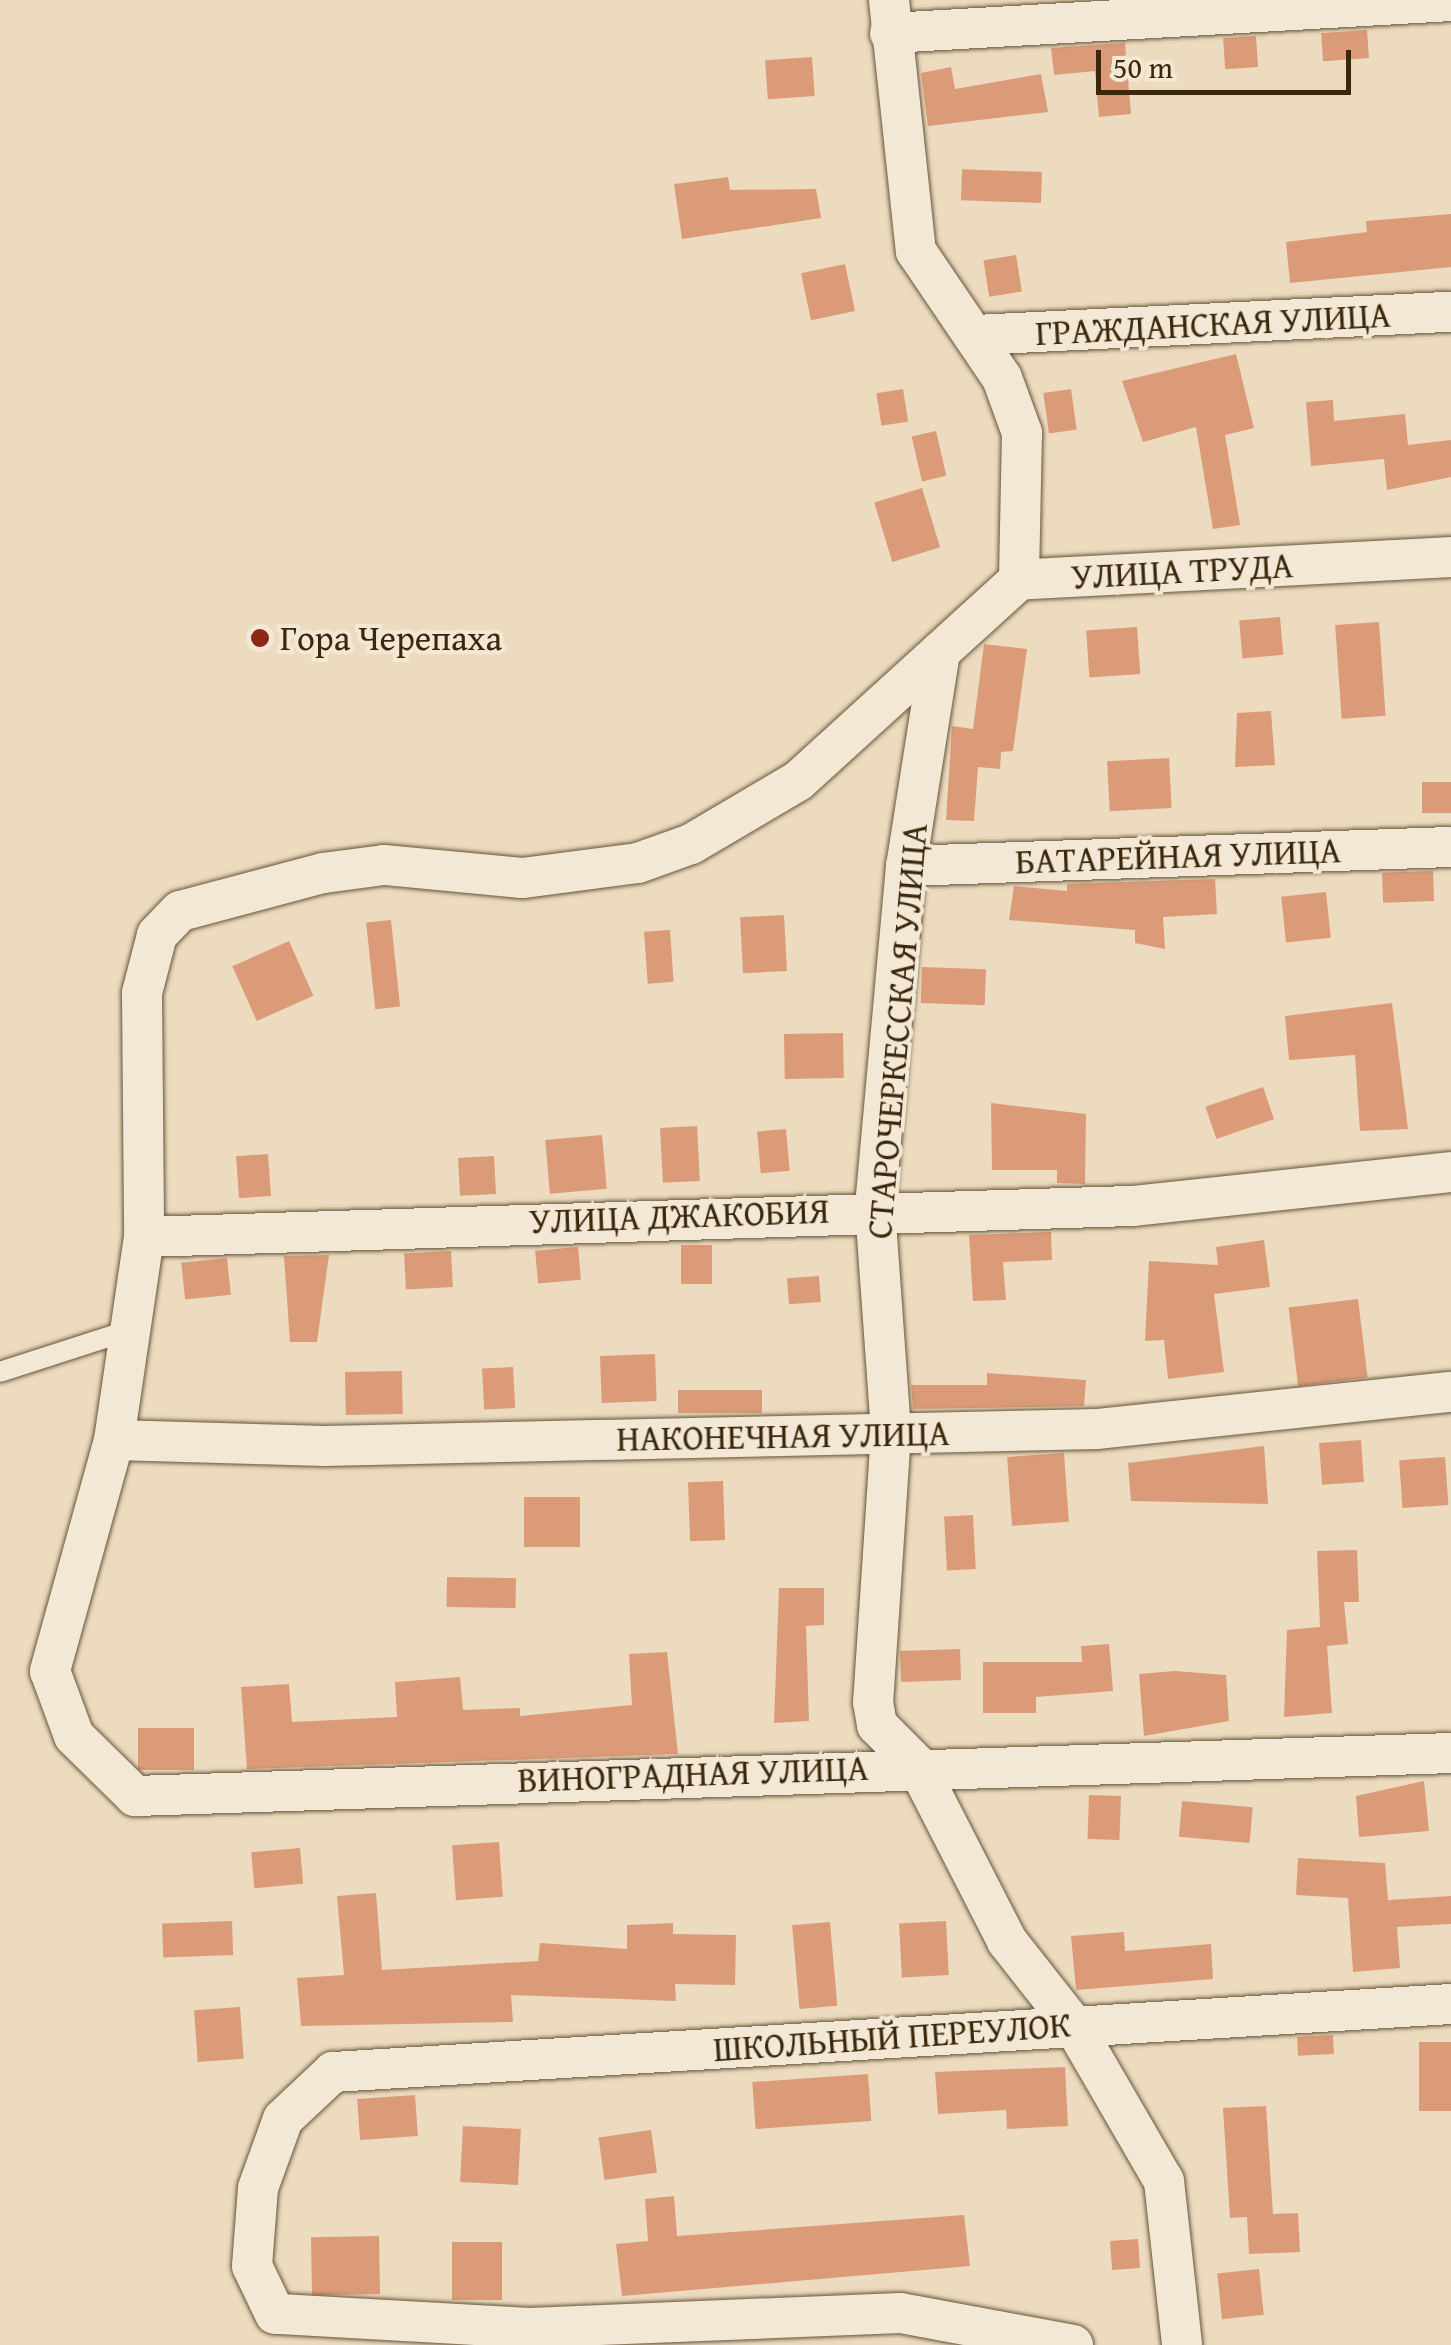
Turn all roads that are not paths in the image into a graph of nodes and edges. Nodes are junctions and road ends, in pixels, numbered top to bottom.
1 (1451, 2) edge
2 (889, 17) edge
3 (1451, 312) edge
4 (975, 335) junction
5 (1451, 558) edge
6 (1019, 580) junction
7 (940, 652) junction
8 (1451, 847) edge
9 (906, 866) junction
10 (1451, 1172) edge
11 (874, 1208) junction
12 (144, 1236) junction
13 (130, 1330) junction
14 (0, 1372) edge
15 (1451, 1392) edge
16 (890, 1433) junction
17 (114, 1440) junction
18 (1451, 1753) edge
19 (917, 1765) junction
20 (1451, 2004) edge
21 (1074, 2026) junction
22 (1073, 2345) edge
23 (1182, 2345) edge

1 - 2 street
2 - 4 street
3 - 4 street, ГРАЖДАНСКАЯ УЛИЦА
4 - 6 street
5 - 6 street, УЛИЦА ТРУДА
6 - 7 street, УЛИЦА ТРУДА
7 - 9 street, СТАРОЧЕРКЕССКАЯ УЛИЦА
7 - 12 street, ВИНОГРАДНАЯ УЛИЦА
8 - 9 street, БАТАРЕЙНАЯ УЛИЦА
9 - 11 street, СТАРОЧЕРКЕССКАЯ УЛИЦА
10 - 11 street, УЛИЦА ДЖАКОБИЯ
11 - 12 street, УЛИЦА ДЖАКОБИЯ
11 - 16 street, СТАРОЧЕРКЕССКАЯ УЛИЦА
12 - 13 street, ВИНОГРАДНАЯ УЛИЦА
13 - 14 lane
13 - 17 street, ВИНОГРАДНАЯ УЛИЦА
15 - 16 street, НАКОНЕЧНАЯ УЛИЦА
16 - 17 street, НАКОНЕЧНАЯ УЛИЦА
16 - 19 street, СТАРОЧЕРКЕССКАЯ УЛИЦА
17 - 19 street, ВИНОГРАДНАЯ УЛИЦА
18 - 19 street, ВИНОГРАДНАЯ УЛИЦА
19 - 21 street, СТАРОЧЕРКЕССКАЯ УЛИЦА
20 - 21 street, ШКОЛЬНЫЙ ПЕРЕУЛОК
21 - 22 street, ШКОЛЬНЫЙ ПЕРЕУЛОК
21 - 23 street, СТАРОЧЕРКЕССКАЯ УЛИЦА

